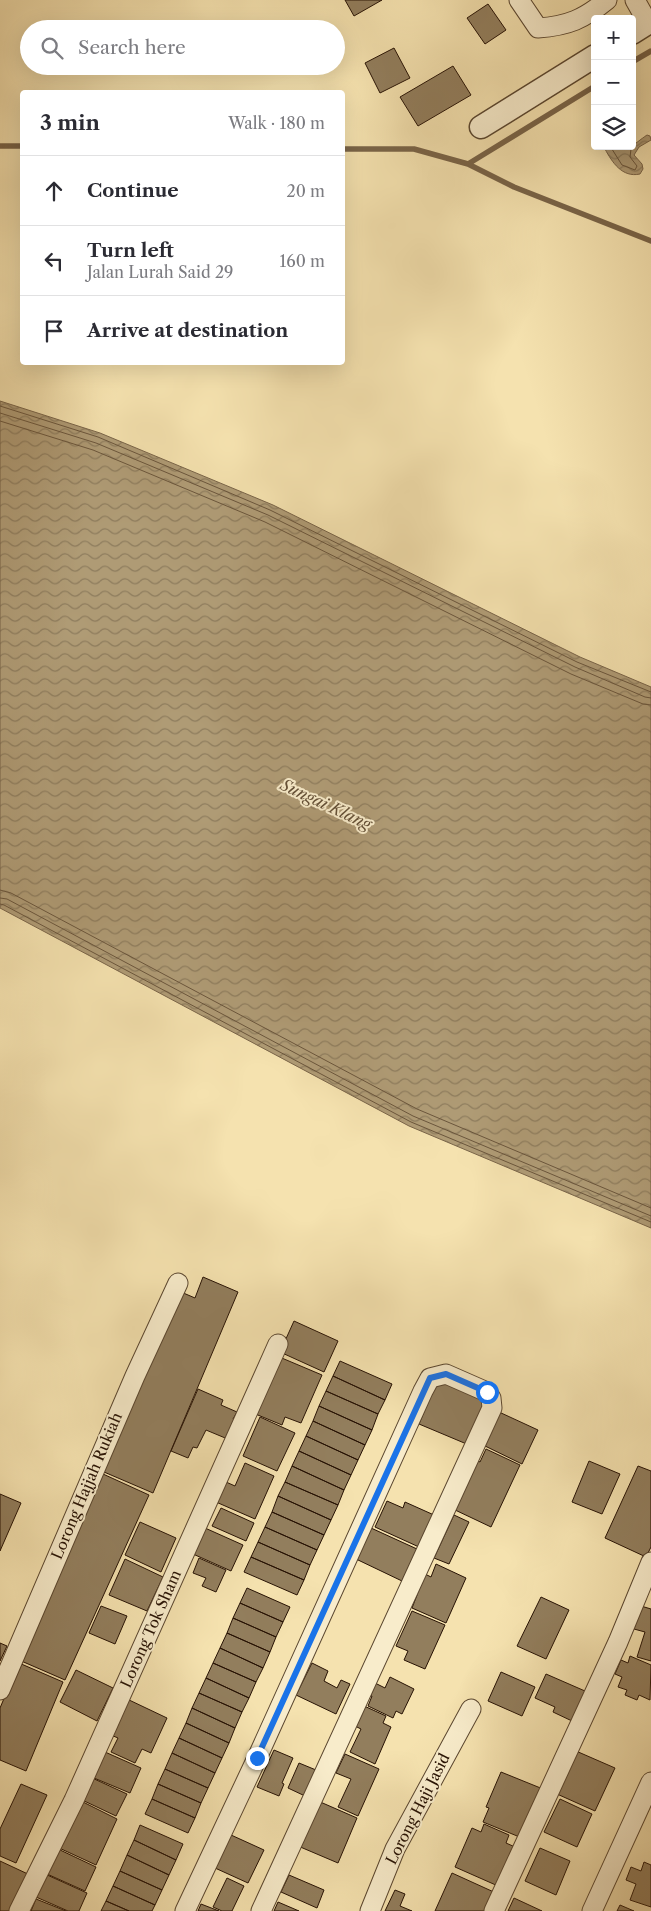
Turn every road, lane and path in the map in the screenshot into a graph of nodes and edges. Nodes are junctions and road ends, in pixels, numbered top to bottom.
1 (520, 0) edge
2 (607, 0) edge
3 (635, 0) edge
4 (644, 26) edge
5 (591, 58) edge
6 (481, 126) dead end
7 (178, 1283) dead end
8 (278, 1344) dead end
9 (651, 1562) edge
10 (0, 1690) edge
11 (471, 1709) dead end
12 (651, 1782) edge
13 (19, 1911) edge
14 (185, 1911) edge
15 (261, 1911) edge
16 (370, 1911) edge
17 (494, 1911) edge
18 (592, 1911) edge

1 - 2 street
3 - 4 street
5 - 6 street
7 - 10 street, Lorong Hajjah Rukiah
8 - 13 street, Lorong Tok Sham
9 - 17 street
11 - 16 street, Lorong Haji Jasid
12 - 18 street
14 - 15 street

